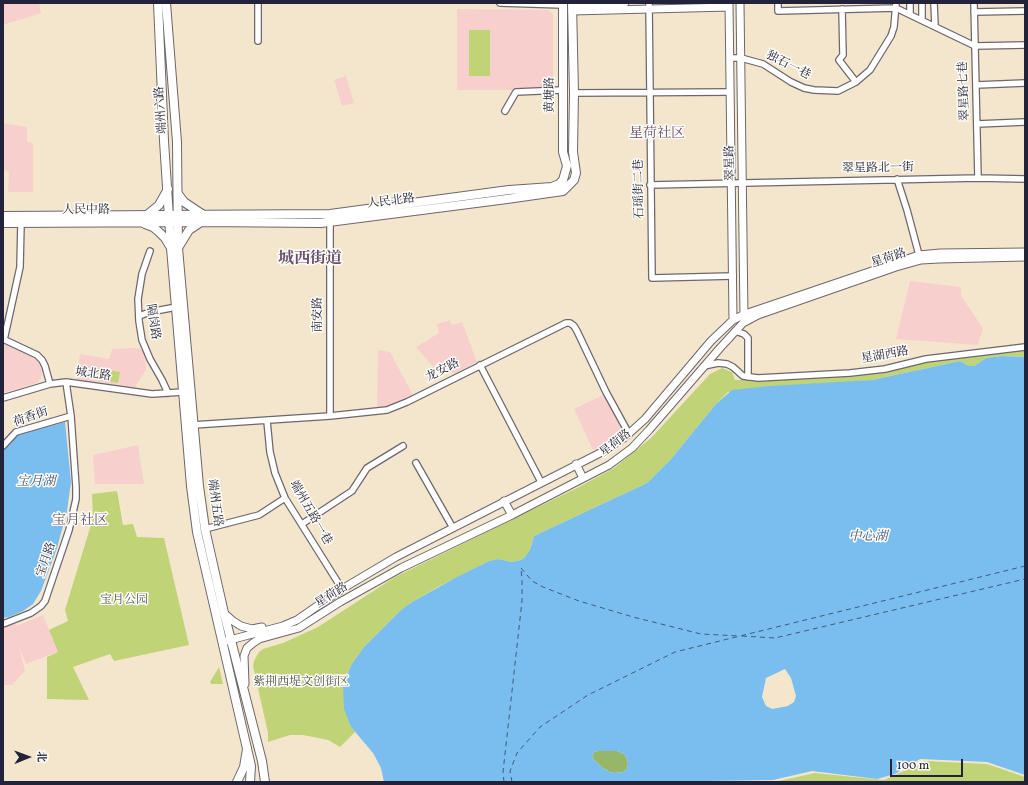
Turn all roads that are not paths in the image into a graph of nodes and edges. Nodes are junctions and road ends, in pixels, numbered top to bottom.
1 (158, 3) edge
2 (166, 3) edge
3 (258, 3) edge
4 (500, 3) edge
5 (614, 3) edge
6 (625, 3) edge
7 (740, 3) edge
8 (778, 3) edge
9 (910, 3) edge
10 (922, 3) edge
11 (934, 3) edge
12 (974, 3) edge
13 (562, 4) edge
14 (729, 5) edge
15 (896, 5) edge
16 (572, 6) edge
17 (649, 6) edge
18 (842, 9) junction
19 (1025, 11) edge
20 (974, 12) junction
21 (910, 14) junction
22 (922, 20) junction
23 (935, 26) junction
24 (258, 41) dead end
25 (1025, 45) edge
26 (975, 46) junction
27 (730, 58) junction
28 (741, 58) junction
29 (856, 82) junction
30 (1025, 84) edge
31 (976, 85) junction
32 (564, 90) junction
33 (650, 92) junction
34 (730, 92) junction
35 (574, 93) junction
36 (505, 111) dead end
37 (1025, 122) edge
38 (977, 124) junction
39 (573, 152) joint
40 (978, 178) junction
41 (897, 179) junction
42 (1025, 179) edge
43 (743, 182) junction
44 (731, 183) junction
45 (559, 184) joint
46 (650, 185) junction
47 (168, 189) junction
48 (178, 194) junction
49 (146, 215) junction
50 (3, 216) edge
51 (174, 218) junction
52 (199, 218) junction
53 (330, 218) junction
54 (3, 223) edge
55 (21, 223) junction
56 (143, 223) junction
57 (175, 248) junction
58 (150, 251) dead end
59 (1025, 252) edge
60 (1025, 257) edge
61 (920, 258) junction
62 (733, 276) junction
63 (744, 302) junction
64 (733, 303) junction
65 (171, 308) dead end
66 (744, 314) junction
67 (139, 316) junction
68 (733, 320) junction
69 (743, 323) junction
70 (735, 331) junction
71 (4, 339) edge
72 (711, 341) junction
73 (1025, 347) edge
74 (720, 348) junction
75 (480, 365) junction
76 (704, 366) junction
77 (748, 377) junction
78 (66, 382) junction
79 (50, 384) junction
80 (183, 392) junction
81 (168, 393) junction
82 (3, 398) edge
83 (71, 416) junction
84 (330, 416) junction
85 (267, 421) junction
86 (186, 425) junction
87 (630, 434) junction
88 (3, 446) edge
89 (403, 446) dead end
90 (416, 463) dead end
91 (576, 464) junction
92 (583, 478) junction
93 (541, 482) junction
94 (285, 498) junction
95 (504, 501) junction
96 (512, 515) junction
97 (302, 524) junction
98 (453, 528) junction
99 (205, 529) junction
100 (342, 589) junction
101 (224, 613) junction
102 (297, 620) junction
103 (3, 624) edge
104 (227, 641) junction
105 (245, 693) junction
106 (247, 746) junction
107 (237, 782) edge
108 (250, 782) edge
109 (265, 782) edge

1 - 47 main road, 端州六路
2 - 48 main road, 端州六路
3 - 24 street
4 - 13 street
5 - 6 street
5 - 16 street
7 - 28 street, 翠星路
8 - 18 street
9 - 21 street
10 - 22 street
11 - 23 street
12 - 20 street, 翠星路七巷
13 - 32 main road, 黄塘路
14 - 17 street
14 - 27 street, 翠星路
15 - 18 street
15 - 21 street
15 - 29 street
16 - 17 street
16 - 35 main road, 黄塘路
17 - 33 street, 石瑶街二巷
18 - 29 street
19 - 20 street
20 - 26 street, 翠星路七巷
21 - 22 street
22 - 23 street
23 - 26 street
25 - 26 street
26 - 31 street, 翠星路七巷
27 - 28 street, 独石一巷
27 - 34 street, 翠星路
28 - 29 street, 独石一巷
28 - 43 street, 翠星路
30 - 31 street
31 - 38 street, 翠星路七巷
32 - 36 street
32 - 45 main road, 黄塘路
33 - 34 street
33 - 35 street
33 - 46 street, 石瑶街二巷
34 - 44 street, 翠星路
35 - 39 main road, 黄塘路
37 - 38 street
38 - 40 street, 翠星路七巷
39 - 53 main road, 人民北路
40 - 41 street, 翠星路北一街
40 - 42 street, 翠星路北一街
41 - 43 street, 翠星路北一街
41 - 61 street
43 - 44 street, 翠星路北一街
43 - 63 street, 翠星路
44 - 46 street, 翠星路北一街
44 - 62 street, 翠星路
45 - 53 main road, 人民北路
46 - 62 street, 石瑶街二巷
47 - 49 main road
47 - 51 main road, 端州六路
48 - 51 main road, 端州六路
48 - 52 main road
49 - 50 main road, 人民中路
49 - 51 main road, 人民中路
51 - 52 main road, 人民北路
51 - 56 main road, 人民中路
51 - 57 main road, 端州五路
52 - 53 main road, 人民北路
52 - 57 main road
53 - 84 street, 南安路
54 - 55 main road, 人民中路
55 - 56 main road, 人民中路
55 - 71 street
56 - 57 main road
57 - 80 main road, 端州五路
57 - 86 main road, 端州五路
58 - 67 street, 隔岗路
59 - 61 street, 星荷路
60 - 61 street, 星荷路
61 - 66 street, 星荷路
61 - 69 street, 星荷路
62 - 64 street, 翠星路
63 - 64 street
63 - 66 street, 翠星路
64 - 68 street, 翠星路
65 - 67 street
66 - 68 street, 星荷路
66 - 69 street, 翠星路
67 - 81 street, 隔岗路
68 - 72 street, 星荷路
69 - 70 street, 星荷路
70 - 74 street, 星荷路
70 - 77 street
71 - 79 street
72 - 74 street
72 - 87 street, 星荷路
73 - 77 street, 星湖西路
74 - 76 street, 星荷路
75 - 84 street, 龙安路
75 - 87 street, 龙安路
75 - 93 street
76 - 77 street
76 - 92 street, 星荷路
78 - 79 street, 城北路
78 - 81 street, 城北路
78 - 83 street, 宝月路
79 - 82 street, 城北路
80 - 81 street, 城北路
80 - 86 main road, 端州五路
83 - 88 street, 荷香街
83 - 103 street, 宝月路
84 - 85 street, 龙安路
85 - 86 street, 龙安路
85 - 94 street, 端州五路一巷
86 - 99 main road, 端州五路
86 - 104 main road, 端州五路
87 - 91 street, 星荷路
89 - 97 street
90 - 98 street
91 - 92 street
91 - 93 street, 星荷路
92 - 96 street, 星荷路
93 - 95 street, 星荷路
94 - 97 street, 端州五路一巷
94 - 99 street
95 - 96 street
95 - 98 street, 星荷路
96 - 105 street, 星荷路
97 - 100 street, 端州五路一巷
98 - 100 street, 星荷路
99 - 101 main road, 端州五路
100 - 102 street, 星荷路
101 - 102 street
101 - 104 main road, 端州五路
102 - 104 street, 星荷路
104 - 105 main road, 端州五路
104 - 106 main road, 端州五路
105 - 109 main road, 端州五路
106 - 107 main road
106 - 108 main road, 端州五路

